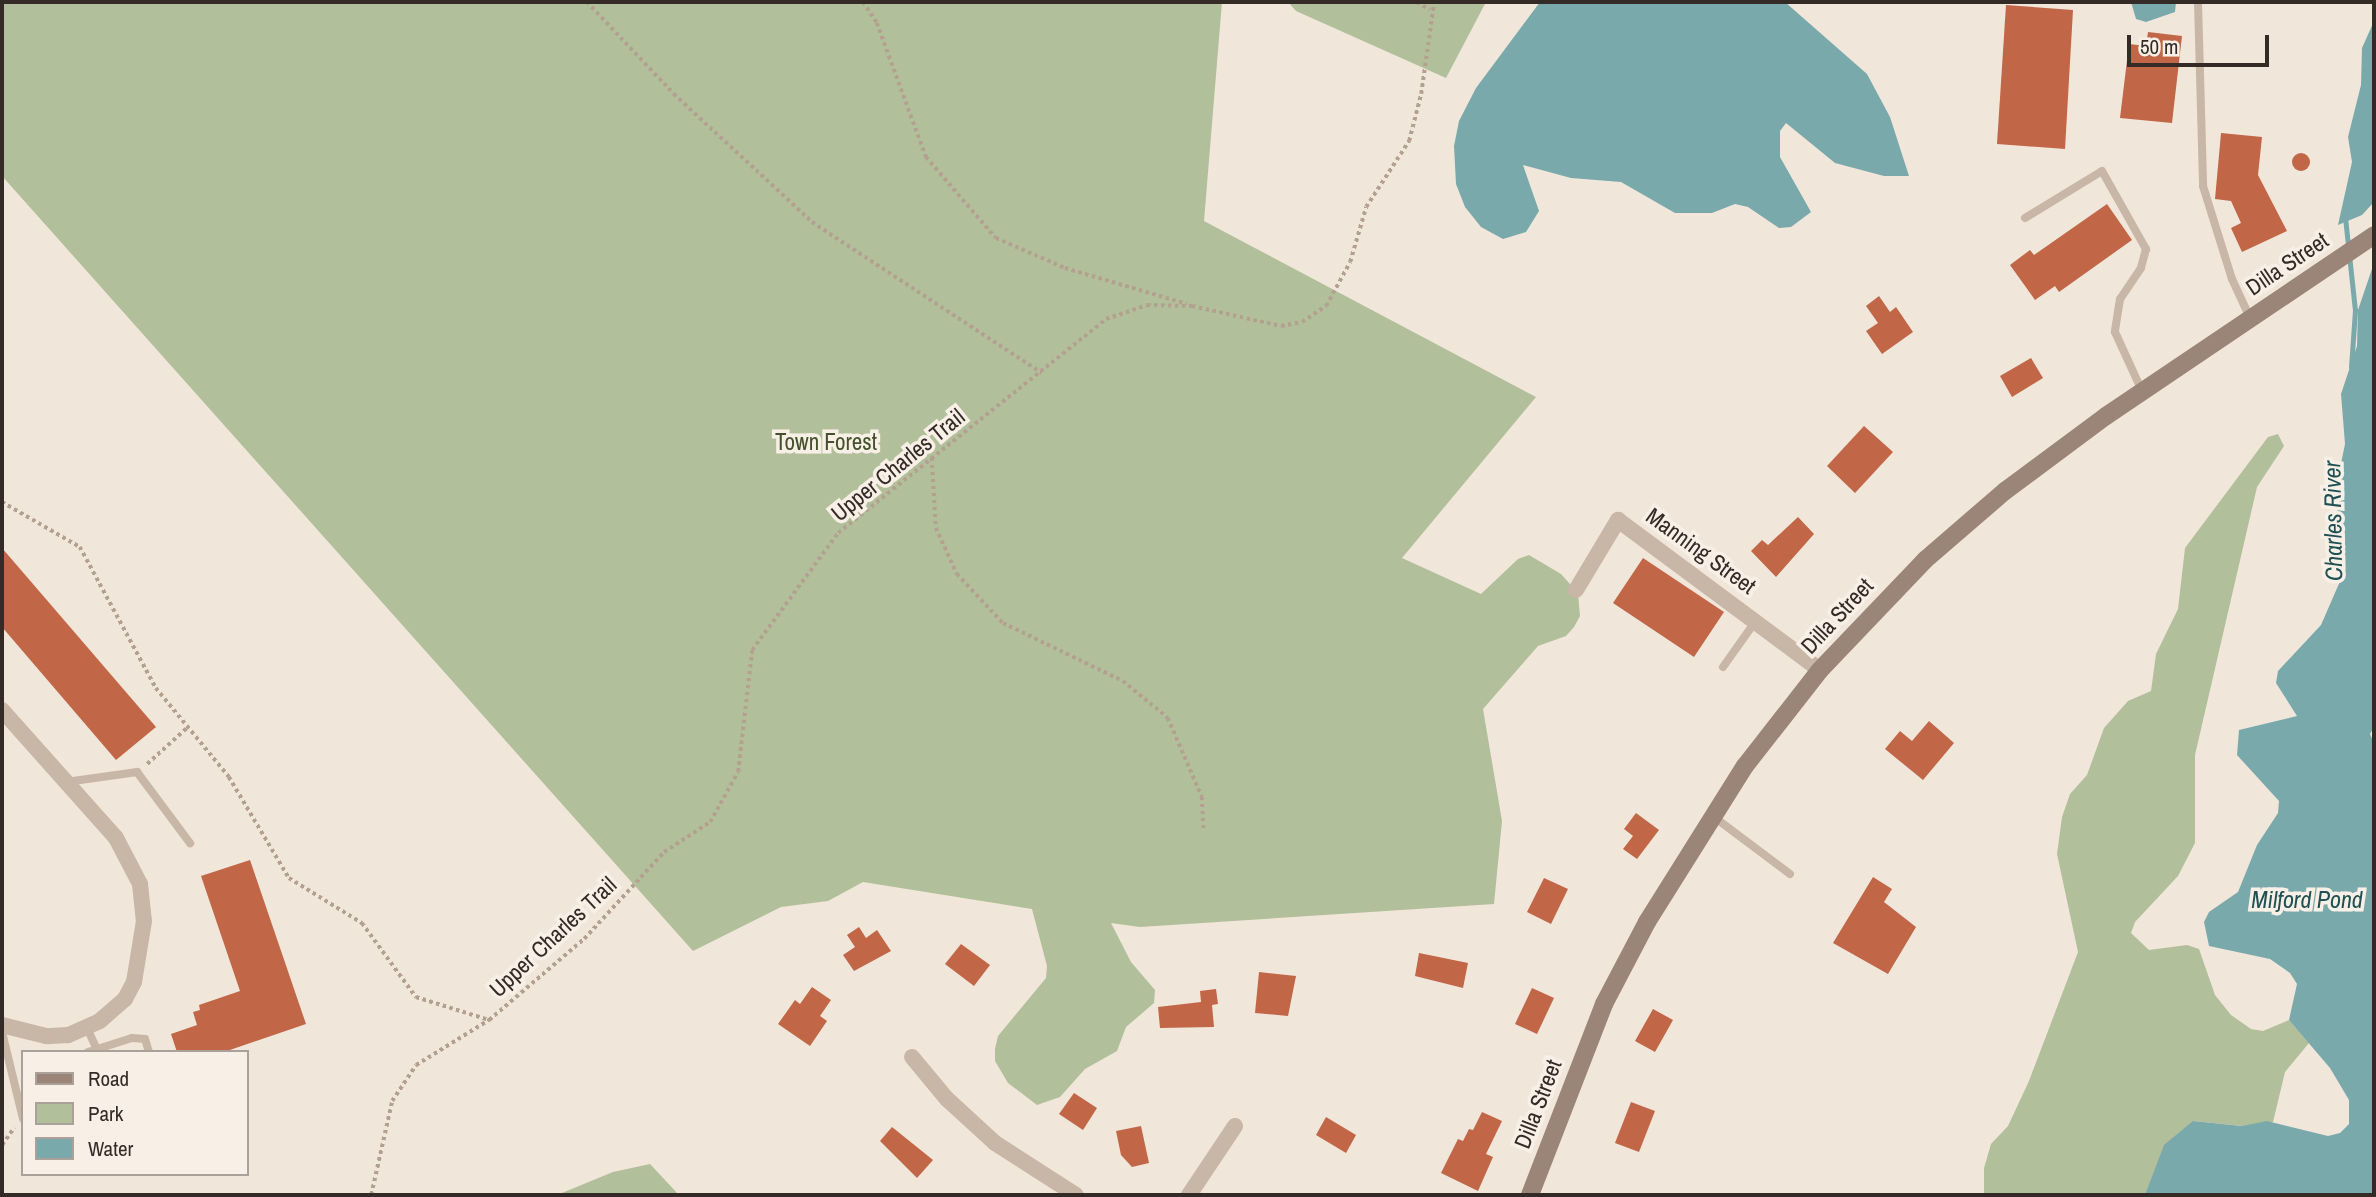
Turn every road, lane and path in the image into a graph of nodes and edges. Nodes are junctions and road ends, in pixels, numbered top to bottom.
1 (587, 2) edge
2 (863, 2) edge
3 (1417, 2) edge
4 (1434, 2) edge
5 (2198, 2) edge
6 (1430, 10) junction
7 (2025, 218) dead end
8 (2369, 239) edge
9 (1192, 306) junction
10 (2250, 318) junction
11 (1042, 373) junction
12 (2142, 391) junction
13 (932, 458) junction
14 (2, 502) edge
15 (1576, 590) dead end
16 (1757, 619) junction
17 (1723, 667) dead end
18 (1821, 670) junction
19 (2, 710) edge
20 (188, 727) junction
21 (137, 772) junction
22 (66, 782) junction
23 (1712, 816) junction
24 (1204, 831) dead end
25 (190, 844) dead end
26 (1790, 874) dead end
27 (489, 1020) junction
28 (2, 1025) edge
29 (87, 1028) junction
30 (2, 1032) edge
31 (92, 1050) edge
32 (148, 1050) edge
33 (912, 1057) dead end
34 (21, 1072) edge
35 (13, 1074) junction
36 (21, 1114) edge
37 (21, 1120) edge
38 (1235, 1126) dead end
39 (2, 1145) edge
40 (371, 1195) edge
41 (1076, 1195) edge
42 (1189, 1195) edge
43 (1530, 1195) edge

1 - 11 path
2 - 9 path
3 - 6 path
4 - 6 path, Upper Charles Trail
5 - 10 lane
6 - 9 path, Upper Charles Trail
7 - 12 lane
8 - 10 main road, Dilla Street
9 - 11 path, Upper Charles Trail
10 - 12 main road, Dilla Street
11 - 13 path, Upper Charles Trail
12 - 18 main road, Dilla Street
13 - 24 path
13 - 27 path, Upper Charles Trail
14 - 20 path
15 - 16 street, Manning Street
16 - 17 lane
16 - 18 street, Manning Street
18 - 23 main road, Dilla Street
19 - 22 street
20 - 21 path
20 - 27 path
21 - 22 lane
21 - 25 lane
22 - 29 street
23 - 26 lane
23 - 43 main road, Dilla Street
27 - 40 path, Upper Charles Trail
28 - 29 street
29 - 31 lane
30 - 35 lane
31 - 32 lane
33 - 41 street
34 - 35 lane
35 - 36 lane
37 - 39 path
38 - 42 street

